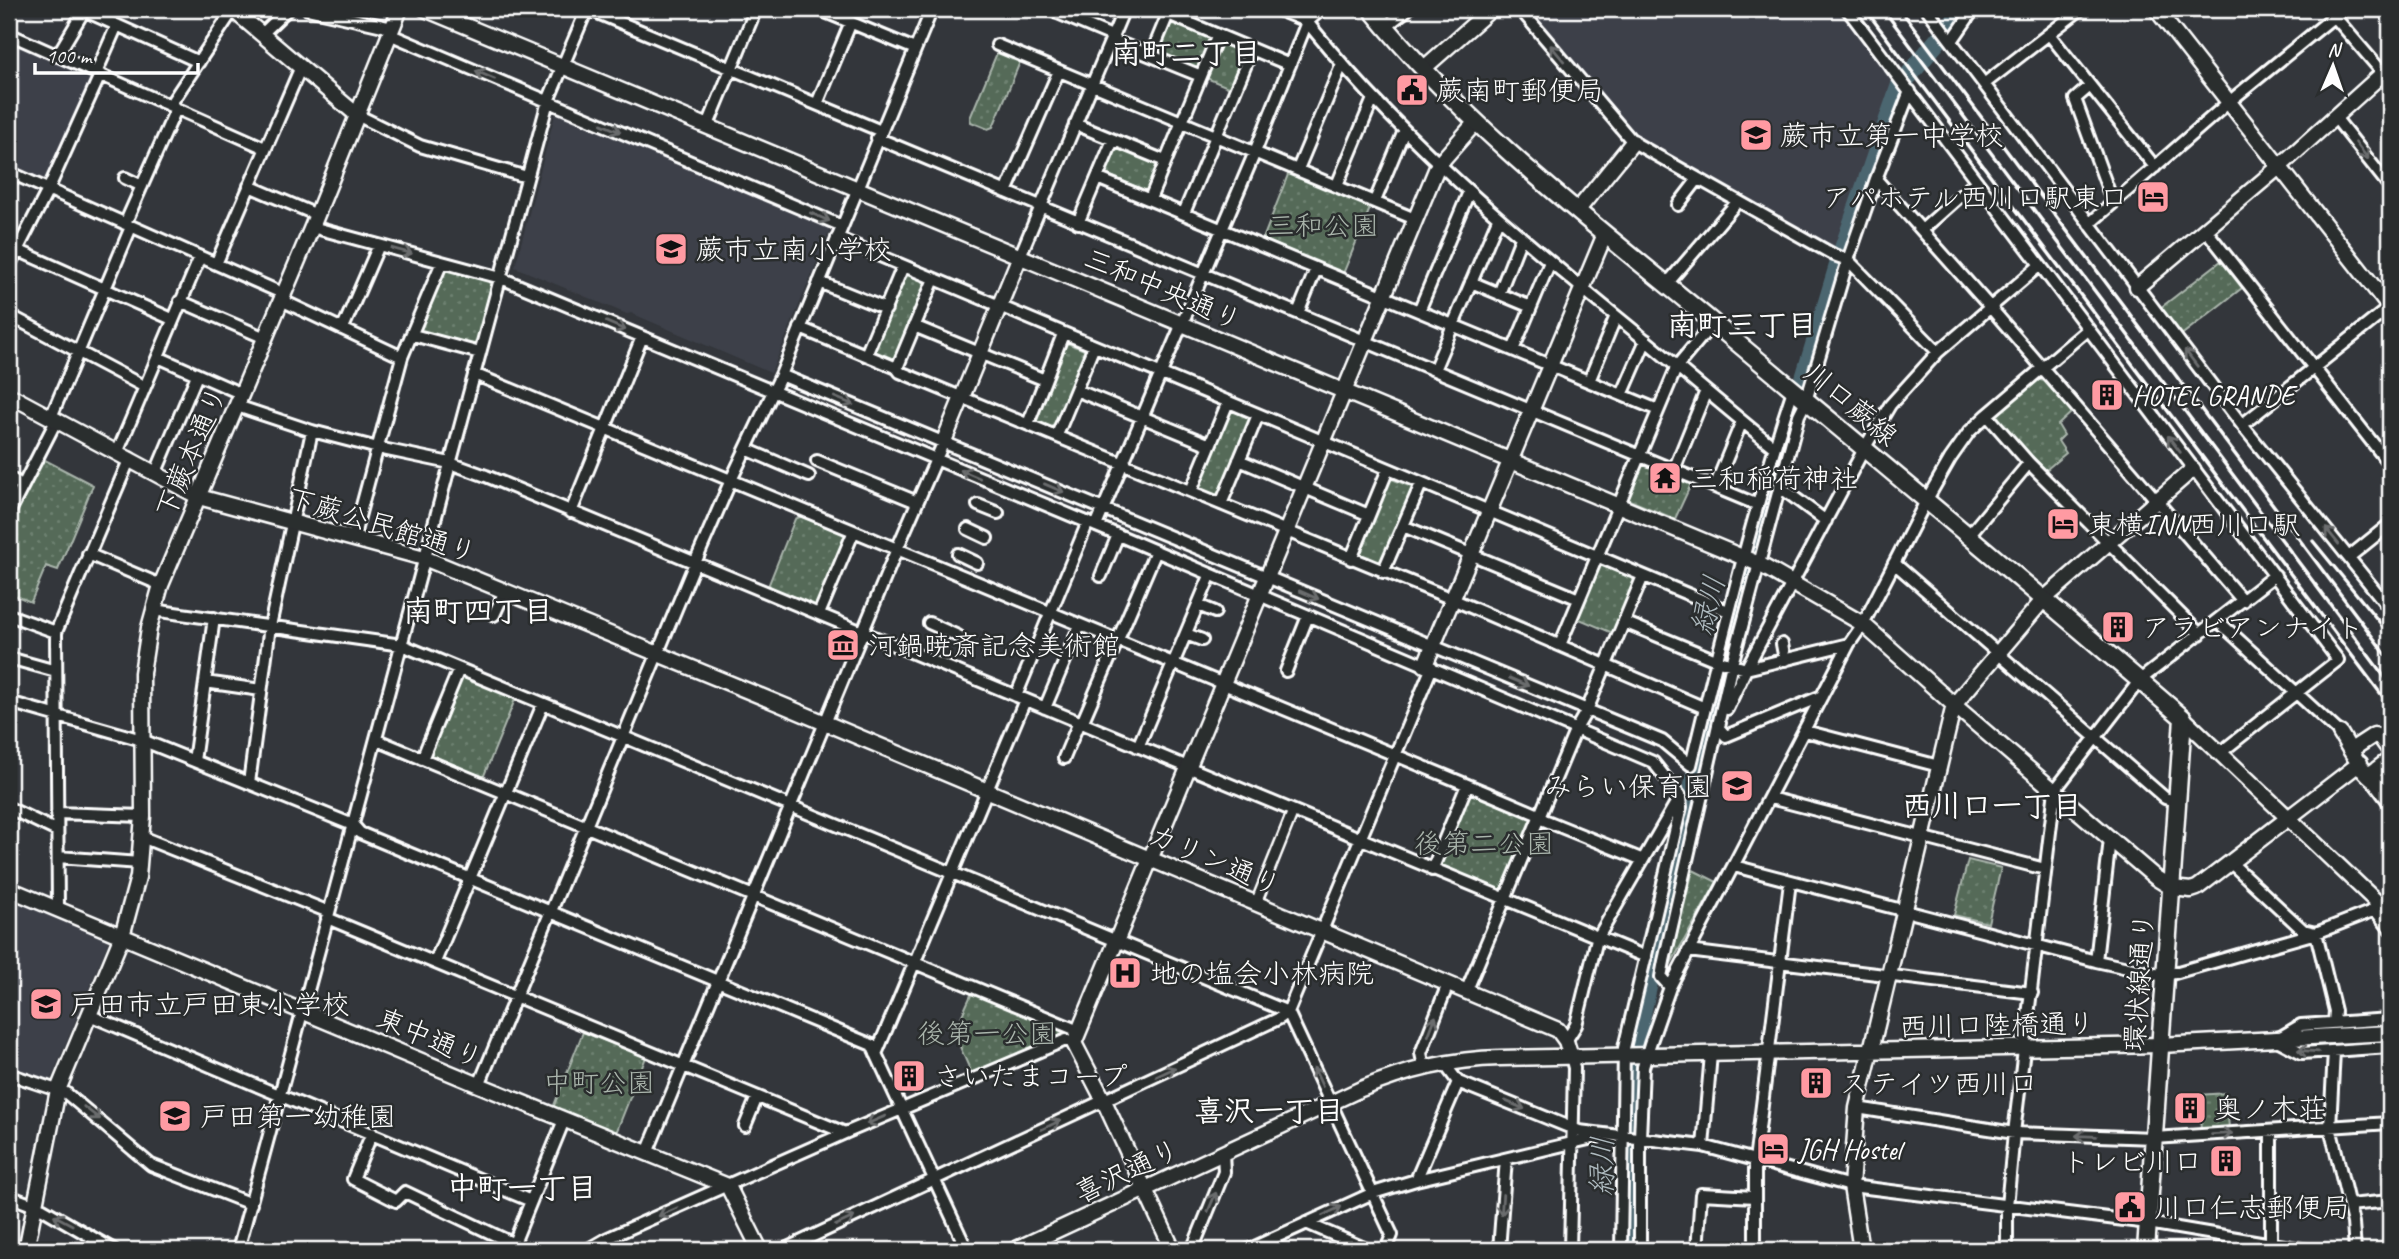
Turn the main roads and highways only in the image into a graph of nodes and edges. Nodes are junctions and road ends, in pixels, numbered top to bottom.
1 (1371, 9) edge
2 (2183, 719) joint
3 (2146, 1250) edge

1 - 2 main road, 川口蕨線
2 - 3 main road, 環状線通り

